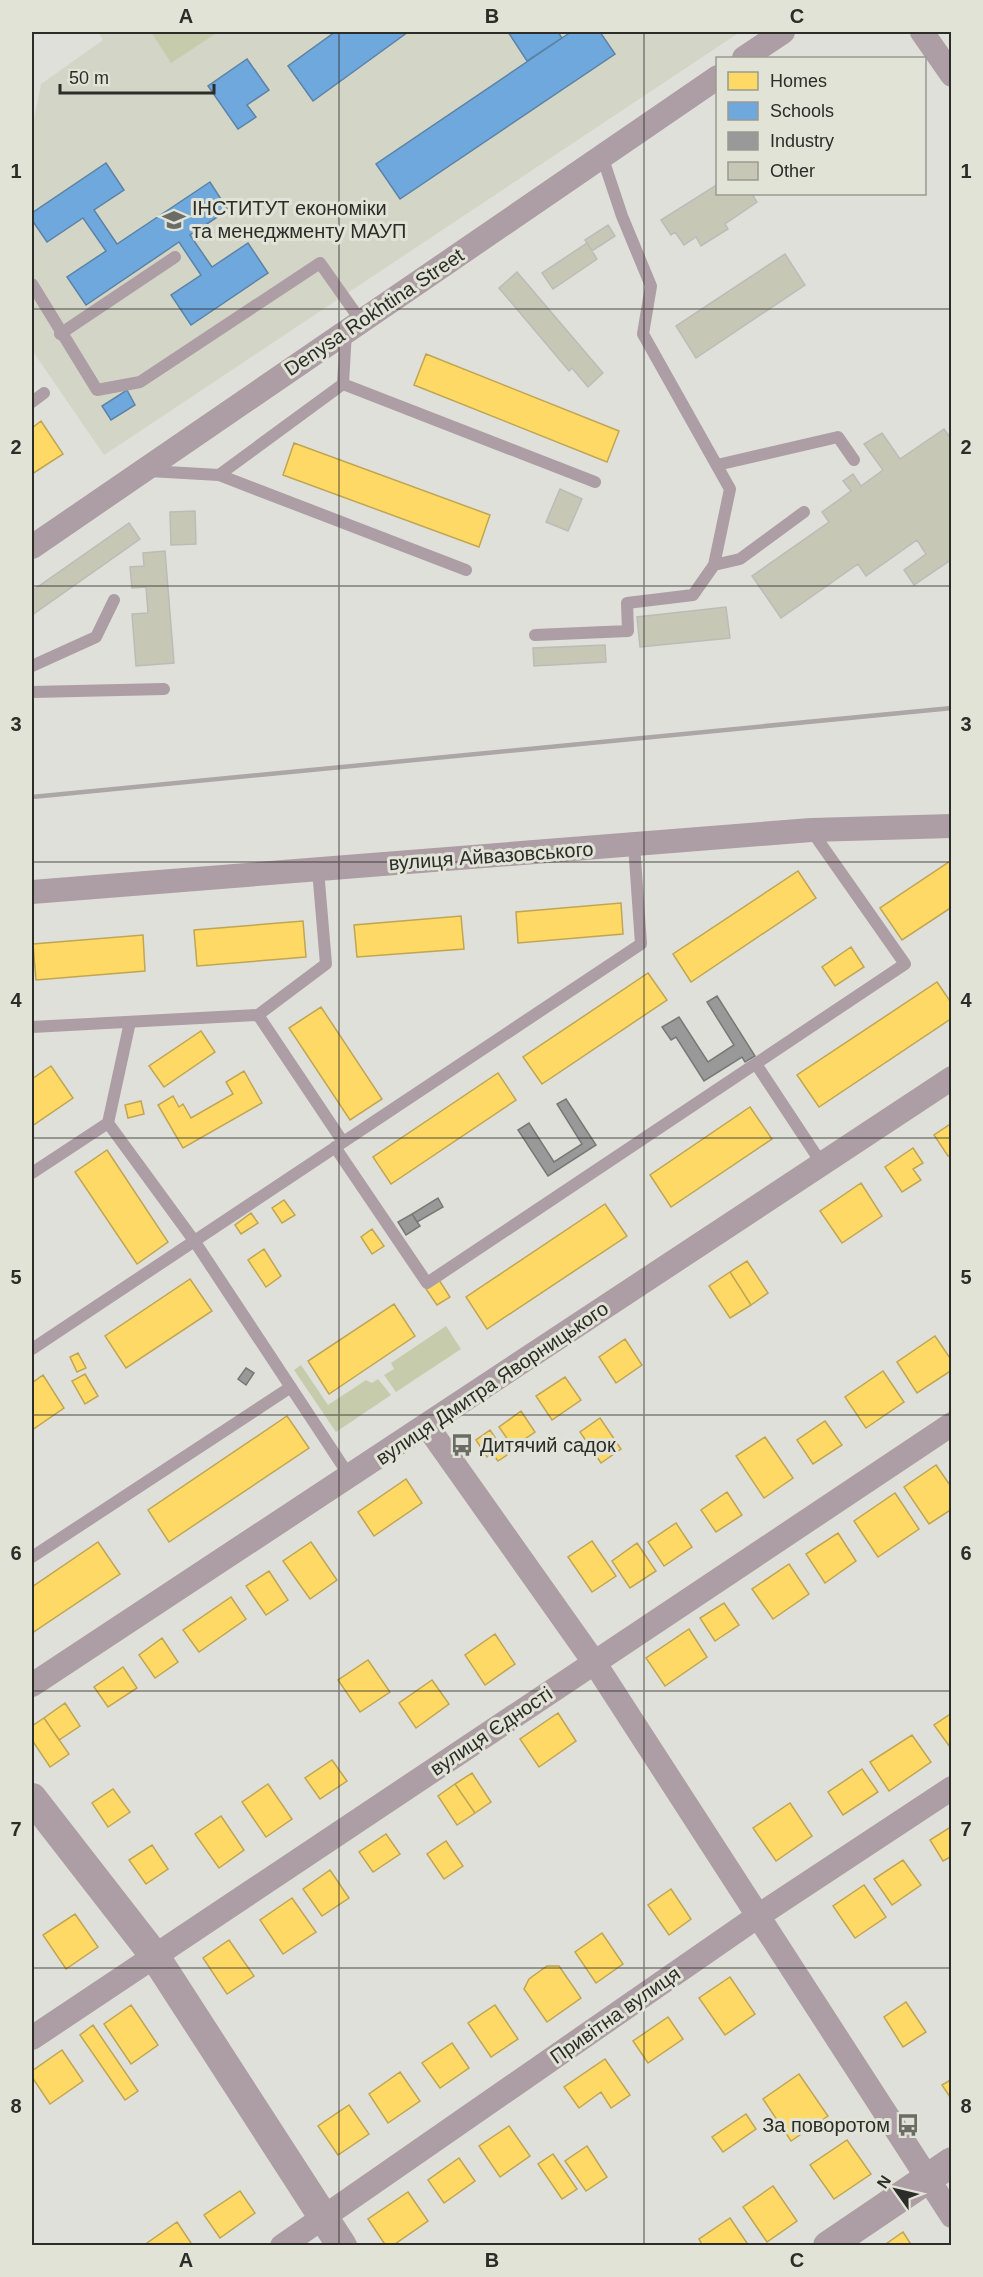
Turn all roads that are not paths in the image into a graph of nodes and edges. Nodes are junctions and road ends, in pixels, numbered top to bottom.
1 (783, 32) edge
2 (922, 32) edge
3 (746, 57) edge
4 (951, 75) edge
5 (716, 78) edge
6 (602, 156) junction
7 (175, 257) dead end
8 (32, 284) edge
9 (353, 326) junction
10 (60, 334) junction
11 (344, 384) junction
12 (44, 393) dead end
13 (32, 402) edge
14 (854, 460) dead end
15 (717, 465) junction
16 (142, 471) junction
17 (219, 475) junction
18 (595, 482) dead end
19 (804, 512) dead end
20 (32, 547) edge
21 (714, 565) junction
22 (466, 570) dead end
23 (114, 600) dead end
24 (535, 635) dead end
25 (32, 666) edge
26 (164, 689) dead end
27 (32, 692) edge
28 (951, 826) edge
29 (811, 830) junction
30 (633, 845) junction
31 (318, 870) junction
32 (32, 892) edge
33 (258, 1015) junction
34 (130, 1022) junction
35 (32, 1027) edge
36 (756, 1064) junction
37 (951, 1078) edge
38 (108, 1124) junction
39 (339, 1145) junction
40 (822, 1164) junction
41 (32, 1173) edge
42 (195, 1242) junction
43 (32, 1349) edge
44 (291, 1387) junction
45 (951, 1424) edge
46 (427, 1426) junction
47 (350, 1477) junction
48 (32, 1557) edge
49 (594, 1662) junction
50 (32, 1685) edge
51 (951, 1788) edge
52 (32, 1798) edge
53 (758, 1916) junction
54 (154, 1955) junction
55 (32, 2038) edge
56 (951, 2162) edge
57 (926, 2179) junction
58 (951, 2216) edge
59 (323, 2218) junction
60 (282, 2246) edge
61 (342, 2246) edge
62 (828, 2246) edge

1 - 3 street
2 - 4 street
5 - 6 street, Denysa Rokhtina Street
6 - 9 street, Denysa Rokhtina Street
6 - 15 lane
7 - 10 lane
8 - 10 lane
9 - 10 lane
9 - 11 lane
9 - 16 street, Denysa Rokhtina Street
11 - 17 lane
11 - 18 lane
12 - 13 lane
14 - 15 lane
15 - 21 lane
16 - 17 lane
16 - 20 street, Denysa Rokhtina Street
17 - 22 lane
19 - 21 lane
21 - 24 lane
23 - 25 lane
26 - 27 lane
28 - 29 street, вулиця Айвазовського
29 - 30 street, вулиця Айвазовського
29 - 36 lane
30 - 31 street, вулиця Айвазовського
30 - 39 lane
31 - 32 street, вулиця Айвазовського
31 - 33 lane
33 - 34 lane
33 - 39 lane
34 - 35 lane
34 - 38 lane
36 - 39 lane
36 - 40 lane
37 - 40 street, вулиця Дмитра Яворницького
38 - 41 lane
38 - 42 lane
39 - 42 lane
40 - 46 street, вулиця Дмитра Яворницького
42 - 43 lane
42 - 44 lane
44 - 47 lane
44 - 48 lane
45 - 49 street, вулиця Єдності
46 - 47 street, вулиця Дмитра Яворницького
46 - 49 street
47 - 50 street, вулиця Дмитра Яворницького
49 - 53 street
49 - 54 street, вулиця Єдності
51 - 53 street, Привітна вулиця
52 - 54 street
53 - 57 street
53 - 59 street, Привітна вулиця
54 - 55 street, вулиця Єдності
54 - 59 street
56 - 57 street
57 - 58 street
57 - 62 street
59 - 60 street, Привітна вулиця
59 - 61 street

